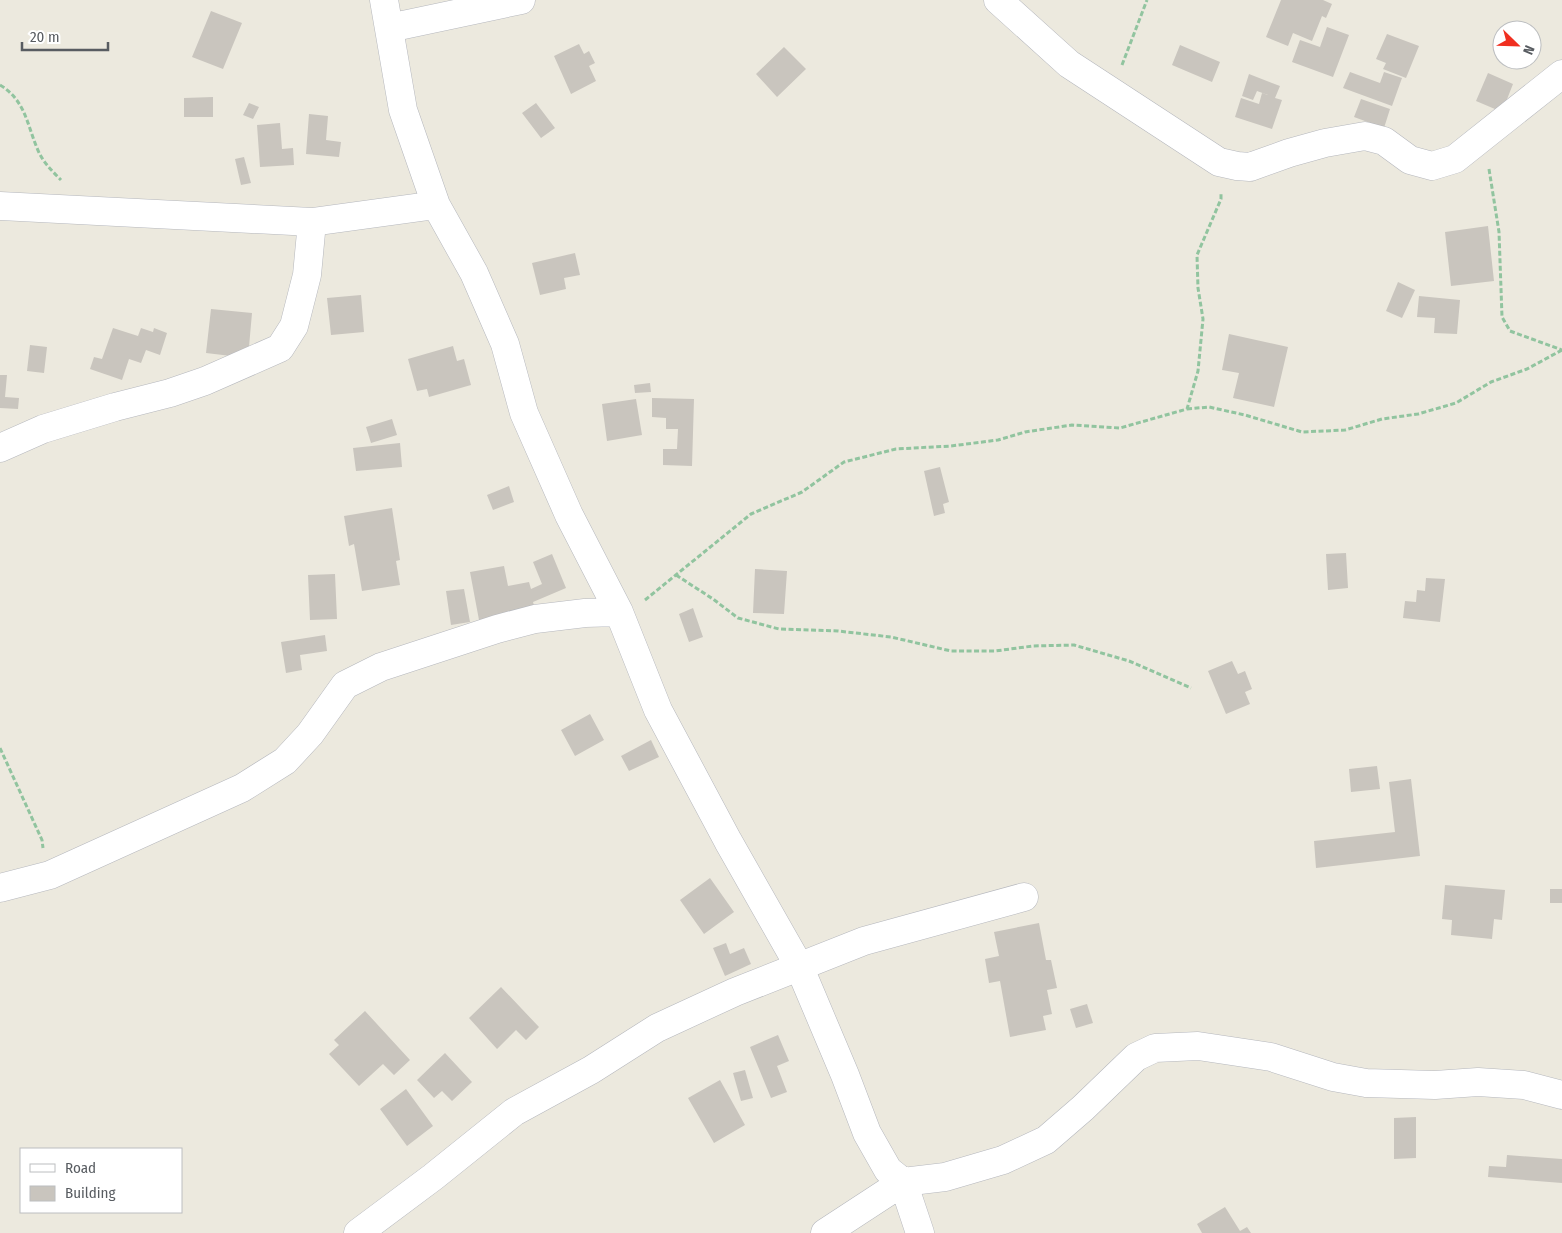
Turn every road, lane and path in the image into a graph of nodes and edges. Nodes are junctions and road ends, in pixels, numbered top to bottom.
1 (384, 0) edge
2 (521, 0) edge
3 (998, 0) edge
4 (1147, 0) edge
5 (389, 28) junction
6 (1562, 74) edge
7 (0, 85) edge
8 (1115, 95) junction
9 (1485, 136) junction
10 (1219, 162) junction
11 (65, 183) dead end
12 (436, 205) junction
13 (0, 206) edge
14 (312, 222) junction
15 (1562, 350) edge
16 (1187, 409) junction
17 (0, 448) edge
18 (676, 575) junction
19 (621, 615) junction
20 (1191, 688) dead end
21 (0, 748) edge
22 (50, 875) junction
23 (0, 888) edge
24 (1024, 896) dead end
25 (799, 966) junction
26 (1562, 1095) edge
27 (903, 1182) junction
28 (358, 1233) edge
29 (825, 1233) edge
30 (920, 1233) edge

1 - 5 street
2 - 5 street
3 - 8 street
4 - 8 path
5 - 12 street
6 - 9 street
7 - 11 path
8 - 10 street
9 - 10 street
9 - 15 path
10 - 16 path
12 - 14 street
12 - 19 street
13 - 14 street
14 - 17 street
15 - 16 path
16 - 18 path
18 - 19 path
18 - 20 path
19 - 22 street
19 - 25 street
21 - 22 path
22 - 23 street
24 - 25 street
25 - 27 street
25 - 28 street
26 - 27 street
27 - 29 street
27 - 30 street

